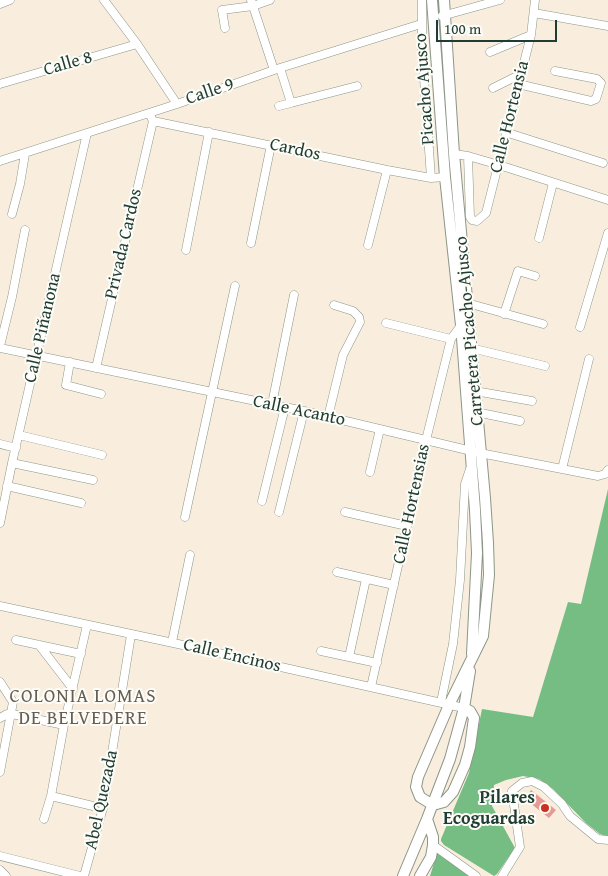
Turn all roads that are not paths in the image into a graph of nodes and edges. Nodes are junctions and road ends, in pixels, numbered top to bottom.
1 (10, 0) edge
2 (104, 0) edge
3 (270, 0) edge
4 (422, 0) edge
5 (432, 0) edge
6 (444, 0) edge
7 (500, 0) edge
8 (535, 0) edge
9 (252, 3) edge
10 (0, 4) edge
11 (534, 13) junction
12 (444, 16) junction
13 (433, 17) junction
14 (421, 24) junction
15 (608, 26) edge
16 (225, 28) dead end
17 (531, 35) junction
18 (137, 44) junction
19 (490, 52) dead end
20 (277, 69) junction
21 (555, 71) dead end
22 (520, 74) junction
23 (0, 84) edge
24 (518, 84) junction
25 (357, 86) dead end
26 (493, 88) dead end
27 (291, 103) junction
28 (177, 104) junction
29 (279, 106) dead end
30 (150, 117) junction
31 (209, 132) junction
32 (506, 132) junction
33 (87, 133) junction
34 (270, 146) junction
35 (25, 154) junction
36 (454, 154) junction
37 (468, 156) junction
38 (0, 161) edge
39 (602, 163) dead end
40 (498, 165) junction
41 (387, 170) junction
42 (445, 177) junction
43 (431, 178) junction
44 (553, 183) junction
45 (608, 200) edge
46 (12, 214) dead end
47 (25, 230) dead end
48 (608, 233) edge
49 (539, 238) dead end
50 (251, 243) dead end
51 (368, 245) dead end
52 (186, 250) dead end
53 (535, 276) dead end
54 (235, 286) dead end
55 (294, 295) dead end
56 (334, 304) dead end
57 (467, 304) junction
58 (504, 314) junction
59 (386, 323) dead end
60 (543, 324) dead end
61 (461, 325) junction
62 (580, 327) dead end
63 (451, 339) junction
64 (0, 347) edge
65 (471, 348) junction
66 (37, 356) junction
67 (589, 359) dead end
68 (70, 362) junction
69 (545, 366) dead end
70 (96, 368) junction
71 (474, 391) junction
72 (214, 392) junction
73 (100, 394) dead end
74 (532, 401) dead end
75 (272, 404) junction
76 (285, 407) junction
77 (304, 411) junction
78 (476, 412) junction
79 (328, 417) junction
80 (520, 421) dead end
81 (380, 429) junction
82 (19, 435) junction
83 (426, 440) junction
84 (0, 444) edge
85 (16, 448) junction
86 (476, 451) junction
87 (102, 455) dead end
88 (472, 462) junction
89 (12, 463) junction
90 (562, 469) junction
91 (608, 470) edge
92 (370, 472) dead end
93 (93, 480) dead end
94 (7, 486) junction
95 (262, 501) dead end
96 (81, 503) dead end
97 (1, 511) edge
98 (279, 512) dead end
99 (345, 512) dead end
100 (185, 516) dead end
101 (0, 523) edge
102 (407, 526) junction
103 (190, 555) dead end
104 (337, 572) dead end
105 (366, 579) junction
106 (394, 585) junction
107 (0, 606) edge
108 (86, 629) junction
109 (131, 635) junction
110 (16, 640) dead end
111 (172, 642) junction
112 (39, 644) junction
113 (321, 651) dead end
114 (81, 654) junction
115 (349, 657) junction
116 (472, 660) junction
117 (377, 663) junction
118 (0, 682) edge
119 (371, 687) junction
120 (73, 689) junction
121 (445, 704) junction
122 (464, 708) junction
123 (12, 714) junction
124 (0, 718) edge
125 (64, 724) junction
126 (0, 772) edge
127 (50, 796) junction
128 (433, 805) junction
129 (93, 806) dead end
130 (44, 819) dead end
131 (427, 820) junction
132 (608, 840) edge
133 (433, 845) junction
134 (0, 856) edge
135 (0, 870) edge
136 (6, 876) edge
137 (80, 876) edge
138 (84, 876) edge
139 (403, 876) edge
140 (420, 876) edge
141 (476, 876) edge
142 (502, 876) edge

1 - 10 street
2 - 18 street
3 - 9 street
4 - 14 street, Picacho Ajusco
5 - 13 main road, Carretera Picacho-Ajusco
6 - 12 main road, Carretera Picacho-Ajusco
7 - 12 street
8 - 11 street, Calle Hortensia
9 - 16 street
9 - 20 street
11 - 15 street
11 - 17 street, Calle Hortensia
12 - 13 street
12 - 36 main road, Carretera Picacho-Ajusco
13 - 42 main road, Carretera Picacho-Ajusco
14 - 20 street, Calle 9
14 - 43 street, Picacho Ajusco
17 - 19 street
17 - 22 street, Calle Hortensia
18 - 23 street, Calle 8
18 - 28 street
20 - 27 street
20 - 28 street, Calle 9
21 - 24 street
22 - 24 street, Calle Hortensia
22 - 26 street
24 - 32 street, Calle Hortensia
25 - 27 street
27 - 29 street
28 - 30 street, Calle 9
30 - 31 street, Cardos
30 - 33 street, Calle 9
30 - 70 street, Privada Cardos
31 - 34 street, Cardos
31 - 52 street
32 - 39 street
32 - 40 street, Calle Hortensia
33 - 35 street, Calle 9
33 - 66 street, Calle Piñanona
34 - 41 street, Cardos
34 - 50 street
35 - 38 street, Calle 9
35 - 46 street
36 - 37 street
36 - 57 main road, Carretera Picacho-Ajusco
37 - 40 street
37 - 40 street, Calle Hortensia
40 - 44 street
41 - 43 street, Cardos
41 - 51 street
42 - 43 street, Cardos
42 - 61 main road, Carretera Picacho-Ajusco
44 - 45 street
44 - 49 street
47 - 64 street
48 - 62 street
53 - 58 street
54 - 72 street
55 - 75 street
56 - 79 street
57 - 58 street
57 - 65 main road, Carretera Picacho-Ajusco
58 - 60 street
59 - 63 street
61 - 63 street, Calle Hortensias
61 - 86 main road, Carretera Picacho-Ajusco
63 - 83 street, Calle Hortensias
64 - 66 street, Calle Acanto
65 - 69 street
65 - 71 main road, Carretera Picacho-Ajusco
66 - 68 street, Calle Acanto
66 - 82 street, Calle Piñanona
67 - 90 street
68 - 70 street, Calle Acanto
68 - 73 street
70 - 72 street, Calle Acanto
71 - 74 street
71 - 78 main road, Carretera Picacho-Ajusco
72 - 75 street, Calle Acanto
72 - 100 street
75 - 76 street, Calle Acanto
76 - 77 street, Calle Acanto
76 - 95 street
77 - 79 street, Calle Acanto
77 - 98 street
78 - 80 street
78 - 86 main road, Carretera Picacho-Ajusco
79 - 81 street, Calle Acanto
81 - 83 street, Calle Acanto
81 - 92 street
82 - 85 street, Calle Piñanona
82 - 87 street
83 - 86 street, Calle Acanto
83 - 102 street, Calle Hortensias
84 - 85 street
85 - 89 street, Calle Piñanona
86 - 88 main road, Carretera Picacho-Ajusco
86 - 90 street, Calle Acanto
86 - 116 main road, Carretera Picacho-Ajusco
88 - 116 main road, Carretera Picacho-Ajusco
88 - 121 street
89 - 93 street
89 - 94 street, Calle Piñanona
90 - 91 street, Calle Acanto
94 - 96 street
94 - 97 street, Calle Piñanona
97 - 101 street, Calle Piñanona
99 - 102 street
102 - 106 street, Calle Hortensias
103 - 111 street
104 - 105 street
105 - 106 street
105 - 115 street
106 - 117 street, Calle Hortensias
107 - 108 street, Calle Encinos
108 - 109 street, Calle Encinos
108 - 114 street
109 - 111 street, Calle Encinos
109 - 138 street, Abel Quezada
110 - 112 street
111 - 119 street, Calle Encinos
112 - 114 street
112 - 120 street
113 - 115 street
114 - 120 street
115 - 117 street
116 - 121 main road
116 - 122 main road, Carretera Picacho-Ajusco
117 - 119 street, Calle Hortensias
118 - 123 street
119 - 121 street, Calle Encinos
120 - 125 street
121 - 122 street, Calle Encinos
121 - 128 main road
122 - 128 main road, Carretera Picacho-Ajusco
122 - 128 main road
123 - 124 street
123 - 125 street
123 - 126 street
125 - 127 street
127 - 129 street
127 - 130 street
128 - 131 main road, Carretera Picacho-Ajusco
131 - 133 main road
131 - 139 main road, Carretera Picacho-Ajusco
132 - 142 street
133 - 140 main road
133 - 141 street
134 - 137 street
135 - 136 street

